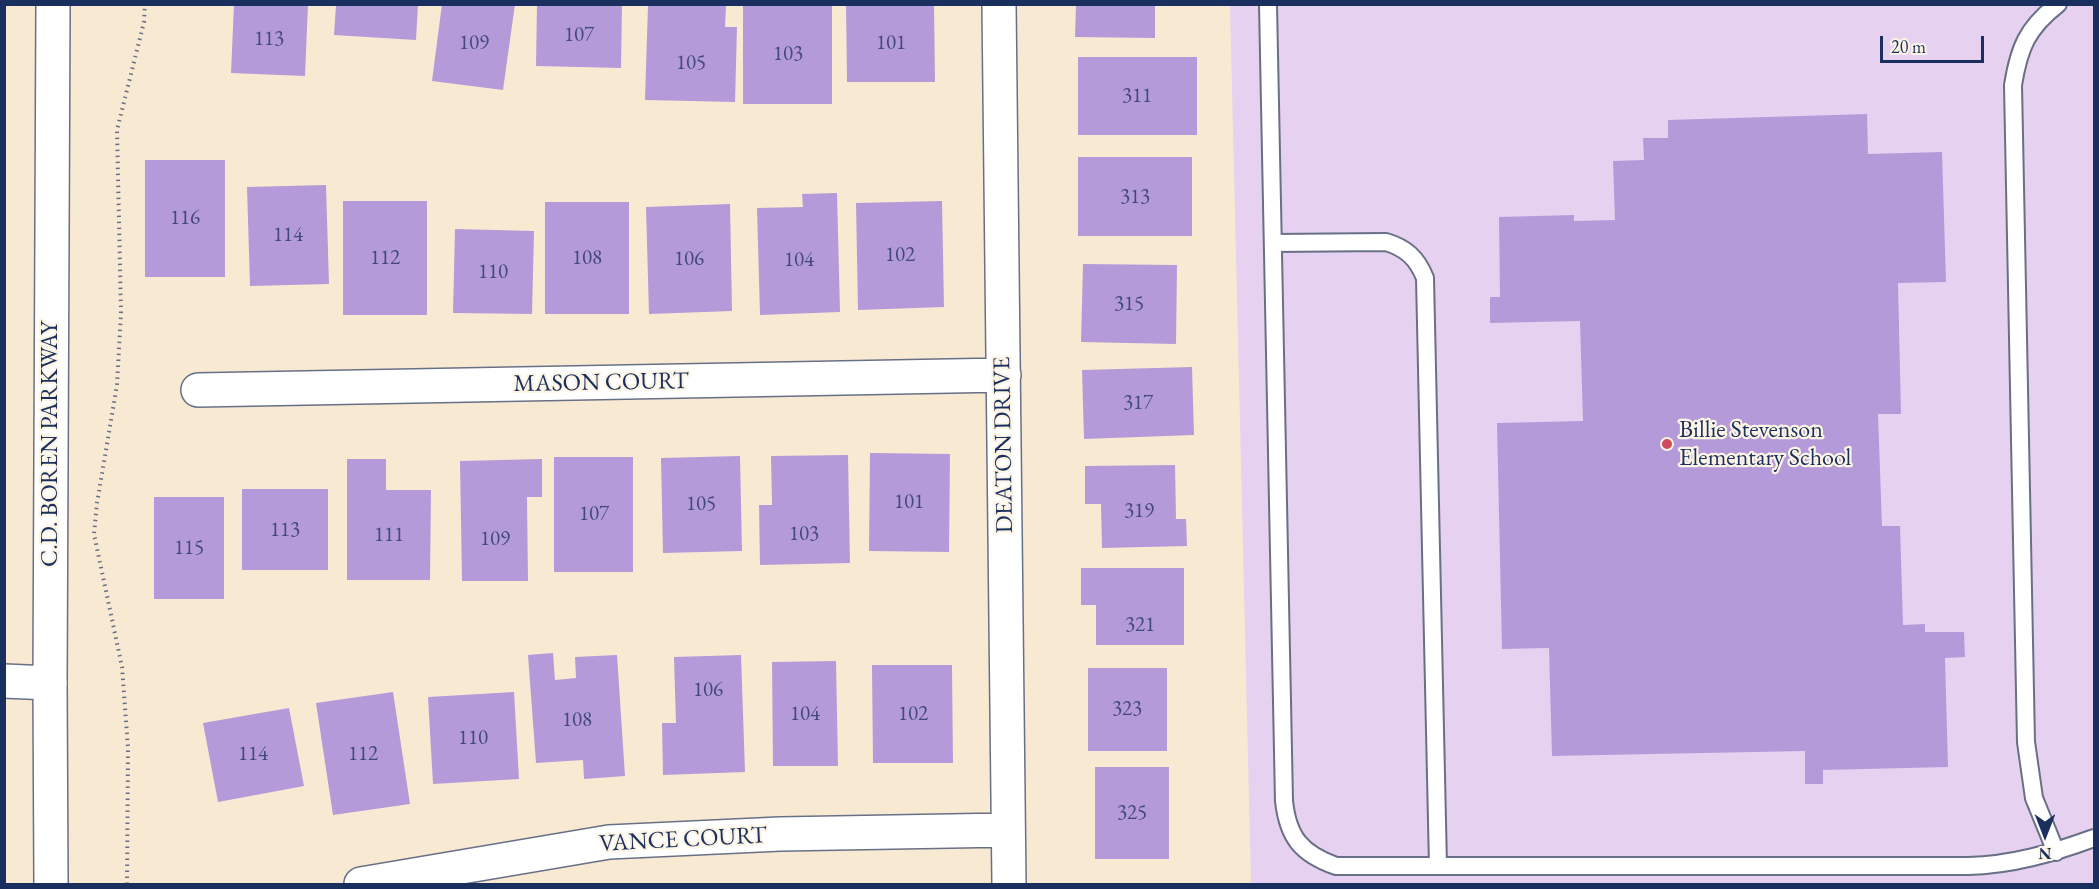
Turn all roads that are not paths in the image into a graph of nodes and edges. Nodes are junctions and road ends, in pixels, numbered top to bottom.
1 (52, 4) edge
2 (999, 4) edge
3 (1268, 4) edge
4 (2058, 4) edge
5 (1273, 243) junction
6 (1004, 375) junction
7 (198, 390) dead end
8 (4, 681) edge
9 (50, 683) junction
10 (1007, 830) junction
11 (2094, 838) edge
12 (2056, 852) junction
13 (1438, 866) junction
14 (51, 885) edge
15 (361, 885) edge
16 (1009, 885) edge

1 - 9 street, C.D. BOREN PARKWAY
2 - 6 street, DEATON DRIVE
3 - 5 lane
4 - 12 lane
5 - 13 lane
5 - 13 lane
6 - 7 street, MASON COURT
6 - 10 street, DEATON DRIVE
8 - 9 street
9 - 14 street, C.D. BOREN PARKWAY
10 - 15 street, VANCE COURT
10 - 16 street, DEATON DRIVE
11 - 12 lane
12 - 13 lane

